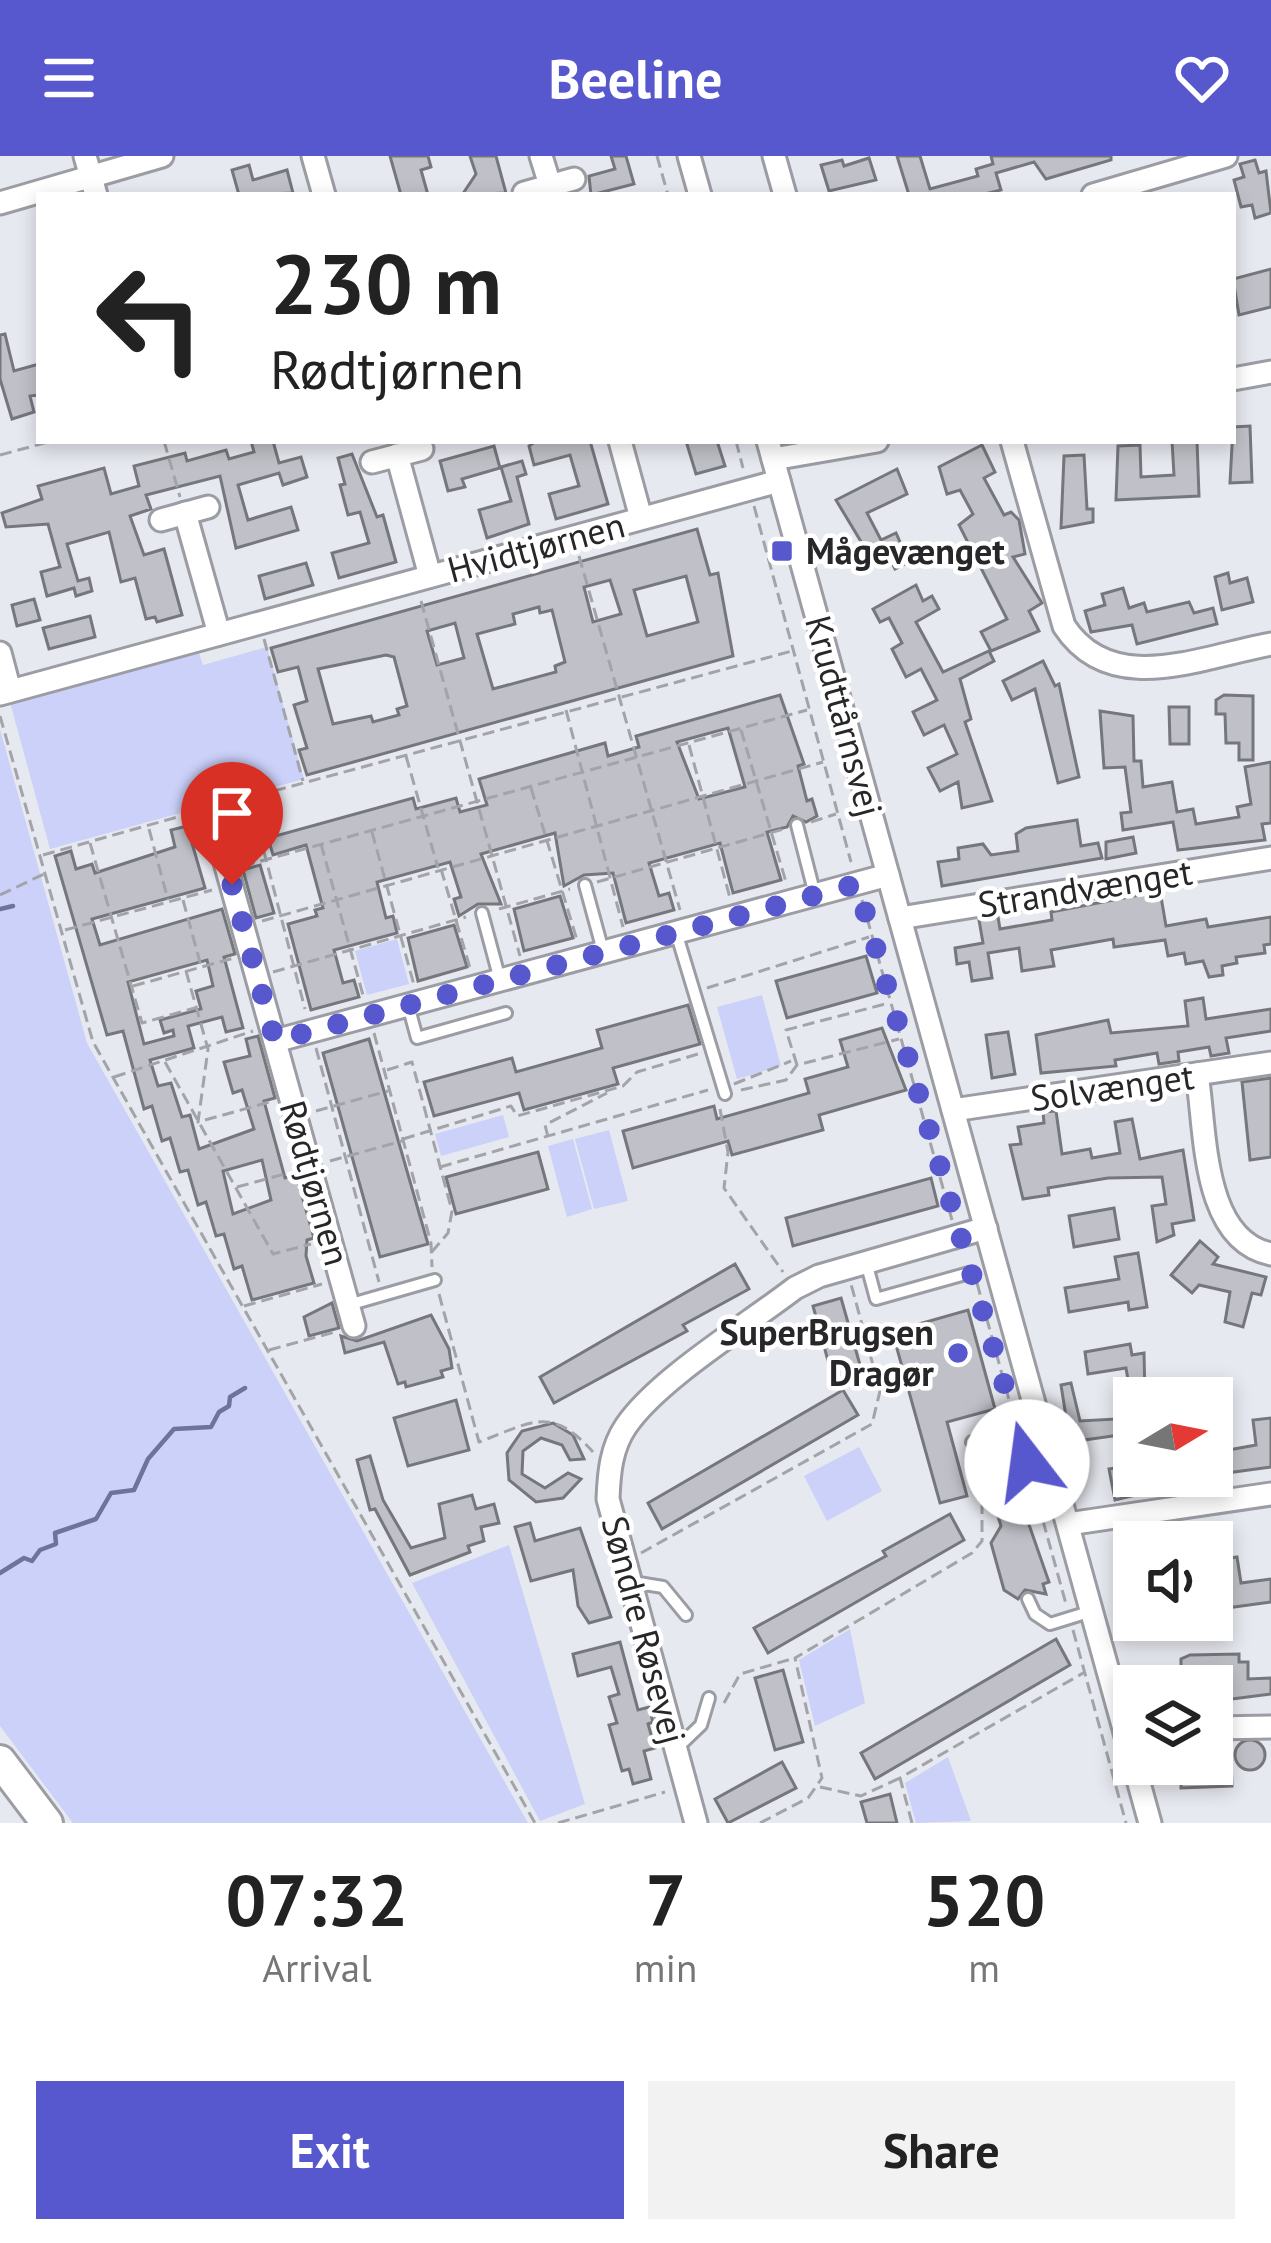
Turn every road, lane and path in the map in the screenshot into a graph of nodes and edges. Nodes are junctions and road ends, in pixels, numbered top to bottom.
1 (162, 156) edge
2 (313, 156) edge
3 (541, 156) edge
4 (657, 156) edge
5 (689, 156) edge
6 (774, 156) edge
7 (1226, 156) edge
8 (91, 176) edge
9 (574, 178) dead end
10 (550, 185) junction
11 (36, 192) edge
12 (37, 192) edge
13 (323, 192) edge
14 (527, 192) edge
15 (667, 192) edge
16 (699, 192) edge
17 (784, 192) edge
18 (1104, 192) edge
19 (0, 203) edge
20 (1271, 372) edge
21 (1236, 378) edge
22 (41, 444) edge
23 (165, 444) edge
24 (621, 444) edge
25 (737, 444) edge
26 (853, 444) edge
27 (1013, 444) edge
28 (422, 449) dead end
29 (0, 455) edge
30 (397, 455) junction
31 (773, 460) edge
32 (372, 462) dead end
33 (749, 489) junction
34 (208, 507) dead end
35 (184, 513) junction
36 (641, 518) junction
37 (160, 520) dead end
38 (574, 537) junction
39 (423, 578) junction
40 (260, 622) junction
41 (219, 634) junction
42 (1271, 644) edge
43 (792, 651) junction
44 (0, 653) edge
45 (5, 692) edge
46 (619, 695) junction
47 (566, 710) junction
48 (808, 710) junction
49 (0, 716) edge
50 (741, 729) junction
51 (460, 739) junction
52 (688, 743) junction
53 (406, 754) junction
54 (636, 758) junction
55 (823, 762) junction
56 (583, 772) junction
57 (756, 780) junction
58 (304, 782) junction
59 (531, 787) junction
60 (703, 795) junction
61 (250, 797) junction
62 (477, 801) junction
63 (651, 810) junction
64 (838, 814) junction
65 (423, 817) junction
66 (214, 823) dead end
67 (596, 825) junction
68 (148, 826) junction
69 (797, 826) junction
70 (371, 830) junction
71 (772, 832) junction
72 (545, 839) junction
73 (90, 842) junction
74 (321, 844) junction
75 (716, 848) junction
76 (41, 855) junction
77 (492, 855) junction
78 (1271, 858) edge
79 (267, 859) junction
80 (666, 862) junction
81 (440, 870) junction
82 (46, 873) junction
83 (888, 875) junction
84 (229, 878) junction
85 (610, 878) junction
86 (386, 884) junction
87 (787, 884) dead end
88 (857, 884) junction
89 (585, 885) junction
90 (562, 891) junction
91 (0, 895) edge
92 (815, 895) junction
93 (182, 898) junction
94 (336, 898) junction
95 (730, 900) dead end
96 (169, 902) junction
97 (506, 907) junction
98 (482, 913) junction
99 (281, 915) junction
100 (111, 918) junction
101 (900, 918) junction
102 (456, 920) junction
103 (243, 927) junction
104 (624, 929) dead end
105 (62, 931) junction
106 (681, 931) junction
107 (400, 936) junction
108 (872, 936) junction
109 (577, 942) dead end
110 (351, 950) junction
111 (603, 952) junction
112 (520, 957) dead end
113 (254, 965) junction
114 (294, 966) junction
115 (202, 967) junction
116 (186, 971) junction
117 (500, 980) junction
118 (131, 986) junction
119 (475, 987) junction
120 (694, 992) junction
121 (411, 996) junction
122 (891, 1002) junction
123 (196, 1008) junction
124 (506, 1012) dead end
125 (369, 1015) junction
126 (311, 1031) junction
127 (901, 1039) junction
128 (275, 1041) junction
129 (712, 1050) junction
130 (165, 1062) dead end
131 (795, 1063) junction
132 (1271, 1063) edge
133 (384, 1071) junction
134 (1197, 1074) junction
135 (389, 1090) junction
136 (606, 1091) junction
137 (724, 1091) junction
138 (293, 1107) junction
139 (333, 1107) junction
140 (953, 1110) junction
141 (198, 1122) junction
142 (430, 1131) junction
143 (548, 1137) junction
144 (403, 1140) junction
145 (345, 1157) junction
146 (310, 1167) junction
147 (440, 1167) junction
148 (235, 1187) junction
149 (986, 1228) junction
150 (957, 1237) junction
151 (330, 1238) junction
152 (1271, 1254) edge
153 (429, 1255) junction
154 (856, 1264) junction
155 (971, 1271) joint
156 (341, 1279) junction
157 (436, 1280) junction
158 (795, 1288) junction
159 (382, 1295) junction
160 (242, 1306) junction
161 (351, 1316) junction
162 (268, 1350) junction
163 (1026, 1416) junction
164 (999, 1432) junction
165 (972, 1442) joint
166 (610, 1461) junction
167 (995, 1487) dead end
168 (1271, 1494) edge
169 (1067, 1524) junction
170 (626, 1572) junction
171 (1028, 1599) dead end
172 (1081, 1614) junction
173 (686, 1615) dead end
174 (795, 1658) junction
175 (1085, 1672) junction
176 (1113, 1690) edge
177 (708, 1704) joint
178 (1271, 1727) edge
179 (1233, 1728) edge
180 (676, 1749) junction
181 (0, 1761) edge
182 (900, 1778) junction
183 (1142, 1785) edge
184 (686, 1786) junction
185 (818, 1786) junction
186 (47, 1823) edge
187 (535, 1823) edge
188 (558, 1823) edge
189 (696, 1823) edge
190 (760, 1823) edge
191 (912, 1823) edge
192 (1126, 1823) edge
193 (1150, 1823) edge

1 - 8 street
2 - 13 street
3 - 10 street
4 - 15 path
5 - 16 street
6 - 17 street
7 - 18 street
8 - 12 street
9 - 10 street
10 - 14 street
11 - 19 street
20 - 21 street
22 - 29 path
23 - 35 path
24 - 36 street, Hvidtjørnen
25 - 33 path
26 - 31 street
27 - 42 street
28 - 30 street
30 - 32 street
30 - 39 street, Hvidtjørnen
31 - 33 street, Hvidtjørnen
31 - 83 street, Krudttårnsvej
33 - 36 street, Hvidtjørnen
33 - 43 path
34 - 35 street
35 - 37 street
35 - 41 street
36 - 38 street, Hvidtjørnen
38 - 39 street, Hvidtjørnen
38 - 46 path
39 - 40 street, Hvidtjørnen
39 - 51 path
40 - 41 street, Hvidtjørnen
40 - 58 path
41 - 45 street, Hvidtjørnen
43 - 46 path
43 - 48 path
44 - 45 street, Hvidtjørnen
46 - 47 path
46 - 54 path
47 - 51 path
47 - 56 path
48 - 50 path
48 - 55 path
49 - 76 path
50 - 52 path
50 - 57 path
51 - 53 path
51 - 62 path
52 - 54 path
52 - 60 path
53 - 58 path
53 - 65 path
54 - 56 path
54 - 63 path
55 - 57 path
55 - 64 path
56 - 59 path
56 - 67 path
57 - 60 path
57 - 71 path
58 - 61 path
59 - 62 path
59 - 72 path
60 - 63 path
60 - 75 path
61 - 68 path
61 - 79 path
62 - 65 path
62 - 77 path
63 - 67 path
63 - 80 path
64 - 69 path
64 - 88 path
65 - 70 path
65 - 81 path
66 - 84 street, Rødtjørnen
67 - 72 path
67 - 85 path
68 - 73 path
68 - 96 path
69 - 71 path
69 - 92 lane
70 - 74 path
70 - 86 path
71 - 75 path
71 - 87 path
72 - 77 path
72 - 90 path
73 - 76 path
73 - 100 path
74 - 79 path
74 - 94 path
75 - 80 path
75 - 95 path
76 - 82 path
77 - 81 path
77 - 97 path
78 - 101 street, Strandvænget
79 - 84 path
79 - 99 path
80 - 85 path
80 - 106 path
81 - 86 path
81 - 102 path
82 - 91 path
82 - 105 path
83 - 88 street
83 - 101 street, Krudttårnsvej
84 - 93 path
84 - 103 street, Rødtjørnen
85 - 89 path
85 - 104 path
86 - 94 path
86 - 107 path
88 - 92 street
88 - 108 path
89 - 90 path
89 - 111 lane
90 - 97 path
90 - 109 path
92 - 106 street
93 - 96 path
93 - 115 path
94 - 99 path
94 - 110 path
96 - 100 path
97 - 98 path
97 - 112 path
98 - 102 path
98 - 117 lane
99 - 103 path
99 - 114 path
100 - 105 path
100 - 118 path
101 - 140 street, Krudttårnsvej
102 - 107 path
102 - 119 path
103 - 113 street, Rødtjørnen
105 - 160 path
106 - 111 street
106 - 120 lane
107 - 110 path
107 - 121 path
108 - 120 path
108 - 122 path
110 - 114 path
110 - 125 path
111 - 117 street
113 - 114 path
113 - 115 path
113 - 128 street, Rødtjørnen
114 - 126 path
115 - 116 path
116 - 118 path
116 - 123 path
117 - 119 street
118 - 123 path
119 - 121 street
120 - 129 lane
121 - 124 lane
121 - 125 street
122 - 127 path
122 - 131 path
123 - 141 path
125 - 126 street
125 - 133 path
126 - 128 street
126 - 139 path
127 - 131 path
127 - 150 path
128 - 138 street, Rødtjørnen
129 - 136 path
129 - 137 lane
130 - 141 path
131 - 137 path
131 - 137 path
132 - 134 street, Solvænget
133 - 135 path
133 - 142 path
134 - 140 street, Solvænget
134 - 152 street
135 - 139 path
135 - 144 path
136 - 142 path
136 - 143 path
138 - 139 path
138 - 141 path
138 - 146 street, Rødtjørnen
139 - 145 path
140 - 149 street, Krudttårnsvej
141 - 148 path
142 - 144 path
142 - 147 path
143 - 147 path
143 - 158 path
144 - 145 path
144 - 153 path
145 - 146 path
145 - 159 path
146 - 148 path
146 - 151 street, Rødtjørnen
147 - 153 path
148 - 151 path
149 - 150 street
149 - 163 street, Krudttårnsvej
150 - 154 street
151 - 156 street, Rødtjørnen
153 - 157 path
154 - 155 lane
154 - 158 street
154 - 170 path
155 - 163 path
156 - 160 path
156 - 161 street, Rødtjørnen
157 - 159 lane
157 - 166 path
158 - 166 street
159 - 161 lane
160 - 162 path
161 - 162 path
162 - 187 path
163 - 164 lane
163 - 169 street, Krudttårnsvej
163 - 172 path
164 - 165 lane
164 - 167 lane
165 - 174 path
166 - 170 street, Søndre Røsevej
168 - 169 street
169 - 172 street, Krudttårnsvej
170 - 173 lane
170 - 180 street, Søndre Røsevej
171 - 172 lane
172 - 175 path
172 - 176 street, Krudttårnsvej
174 - 177 path
174 - 185 path
175 - 182 path
175 - 192 path
177 - 180 lane
178 - 179 street
180 - 184 street, Søndre Røsevej
181 - 186 street
182 - 185 path
182 - 191 path
183 - 193 street, Krudttårnsvej
184 - 188 path
184 - 189 street, Søndre Røsevej
185 - 190 path

